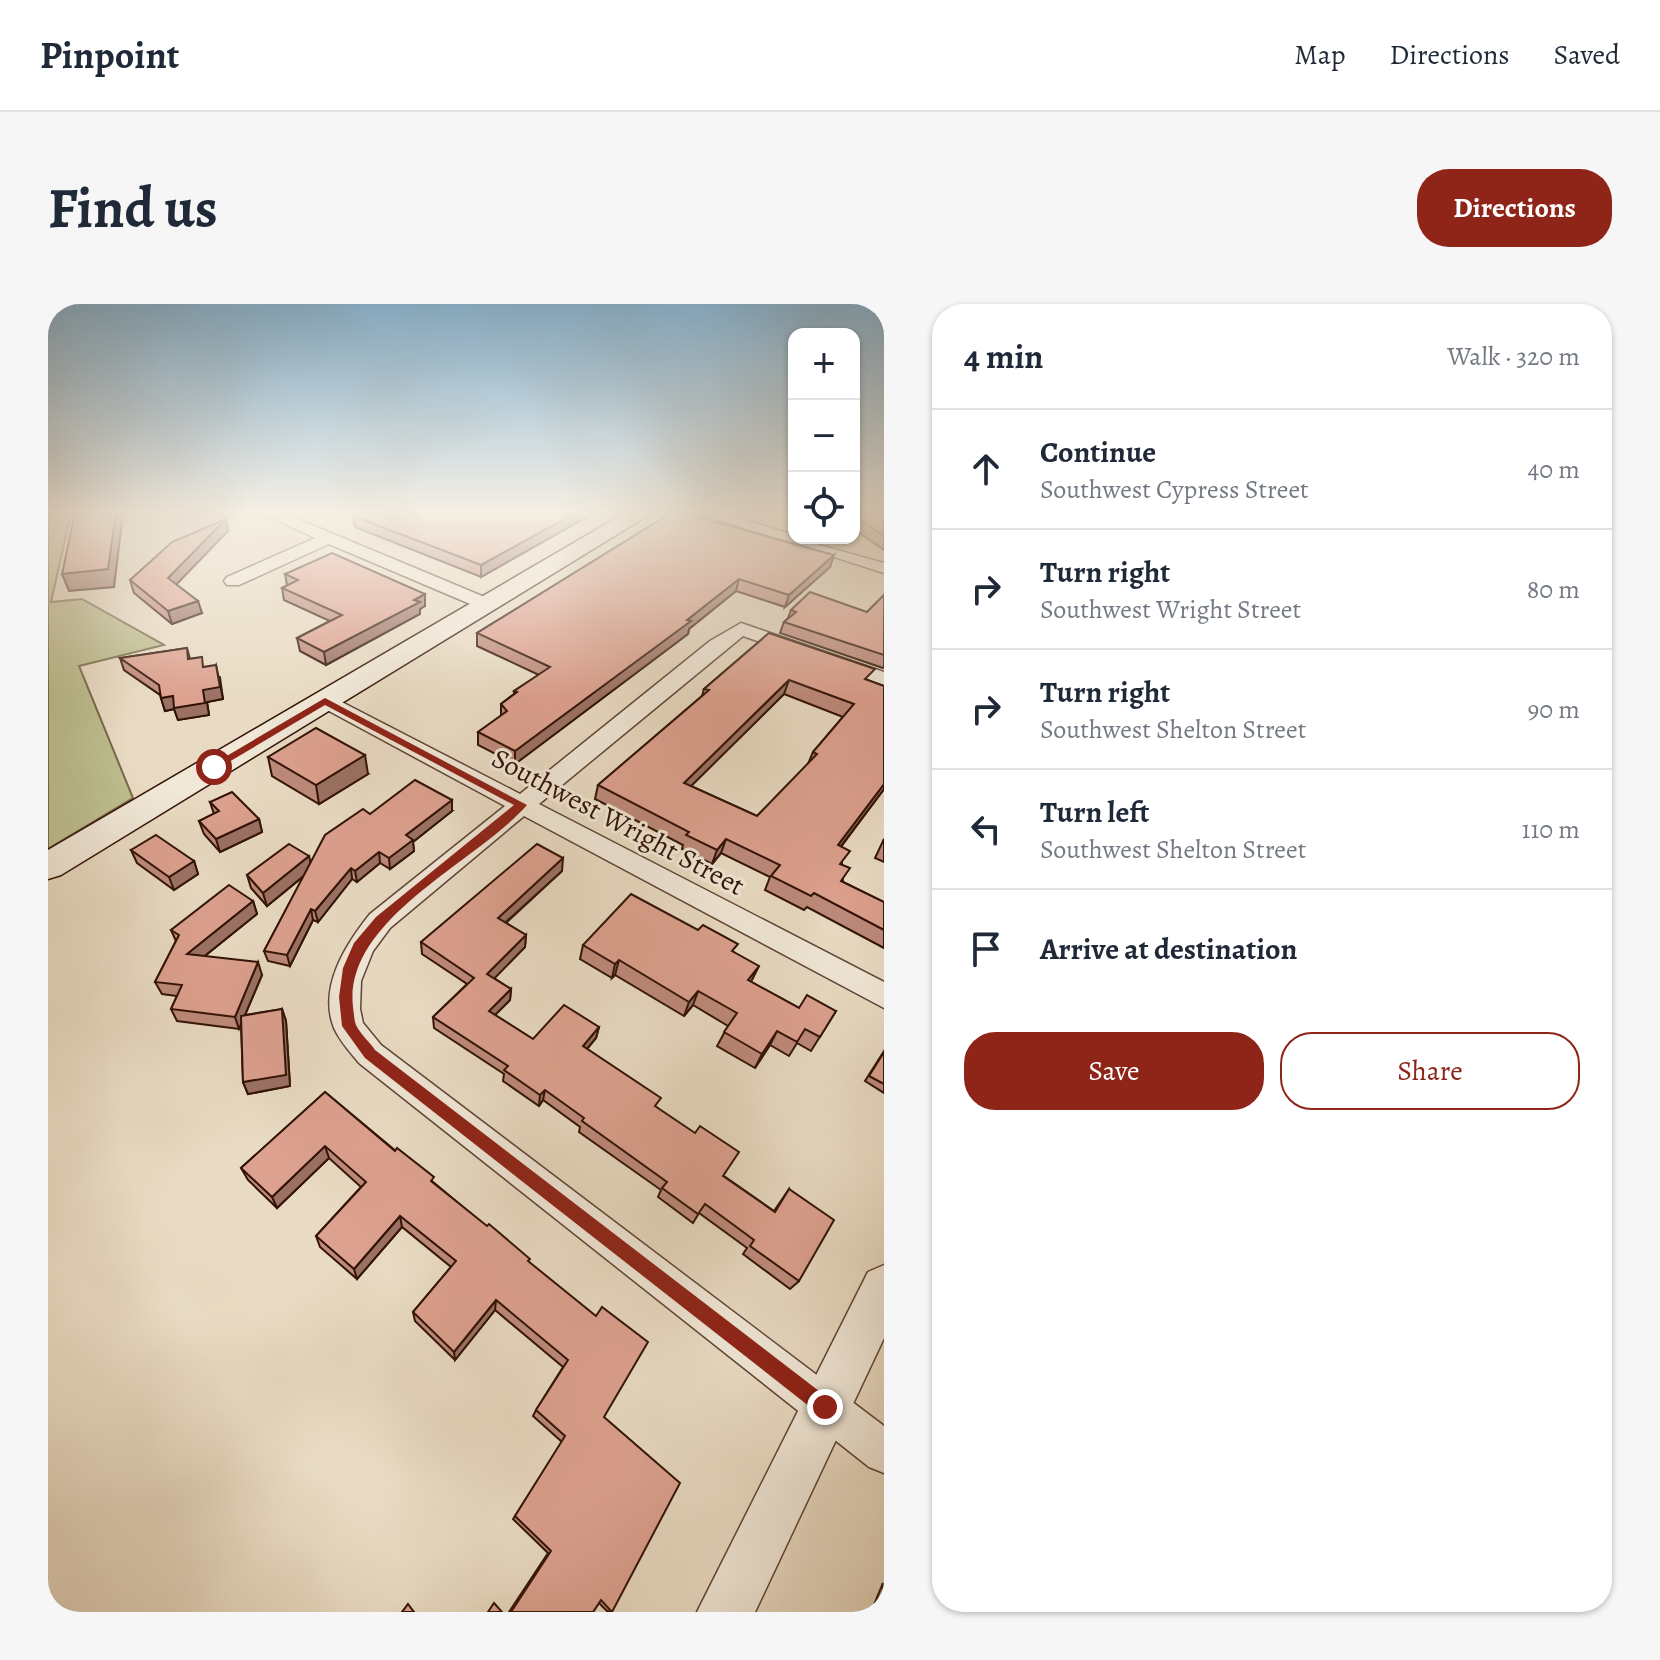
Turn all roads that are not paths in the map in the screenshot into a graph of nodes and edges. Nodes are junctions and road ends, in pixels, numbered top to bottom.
1 (248, 574) edge
2 (412, 574) edge
3 (539, 574) edge
4 (233, 581) dead end
5 (488, 605) junction
6 (884, 679) edge
7 (325, 701) junction
8 (522, 805) junction
9 (48, 866) edge
10 (884, 996) edge
11 (884, 1288) edge
12 (825, 1407) junction
13 (884, 1452) edge
14 (725, 1612) edge

1 - 4 street
2 - 5 street
3 - 5 main road
5 - 7 main road
6 - 8 street
7 - 8 street, Southwest Wright Street
7 - 9 main road
8 - 10 street, Southwest Wright Street
8 - 12 street
11 - 12 street
12 - 13 street
12 - 14 street

